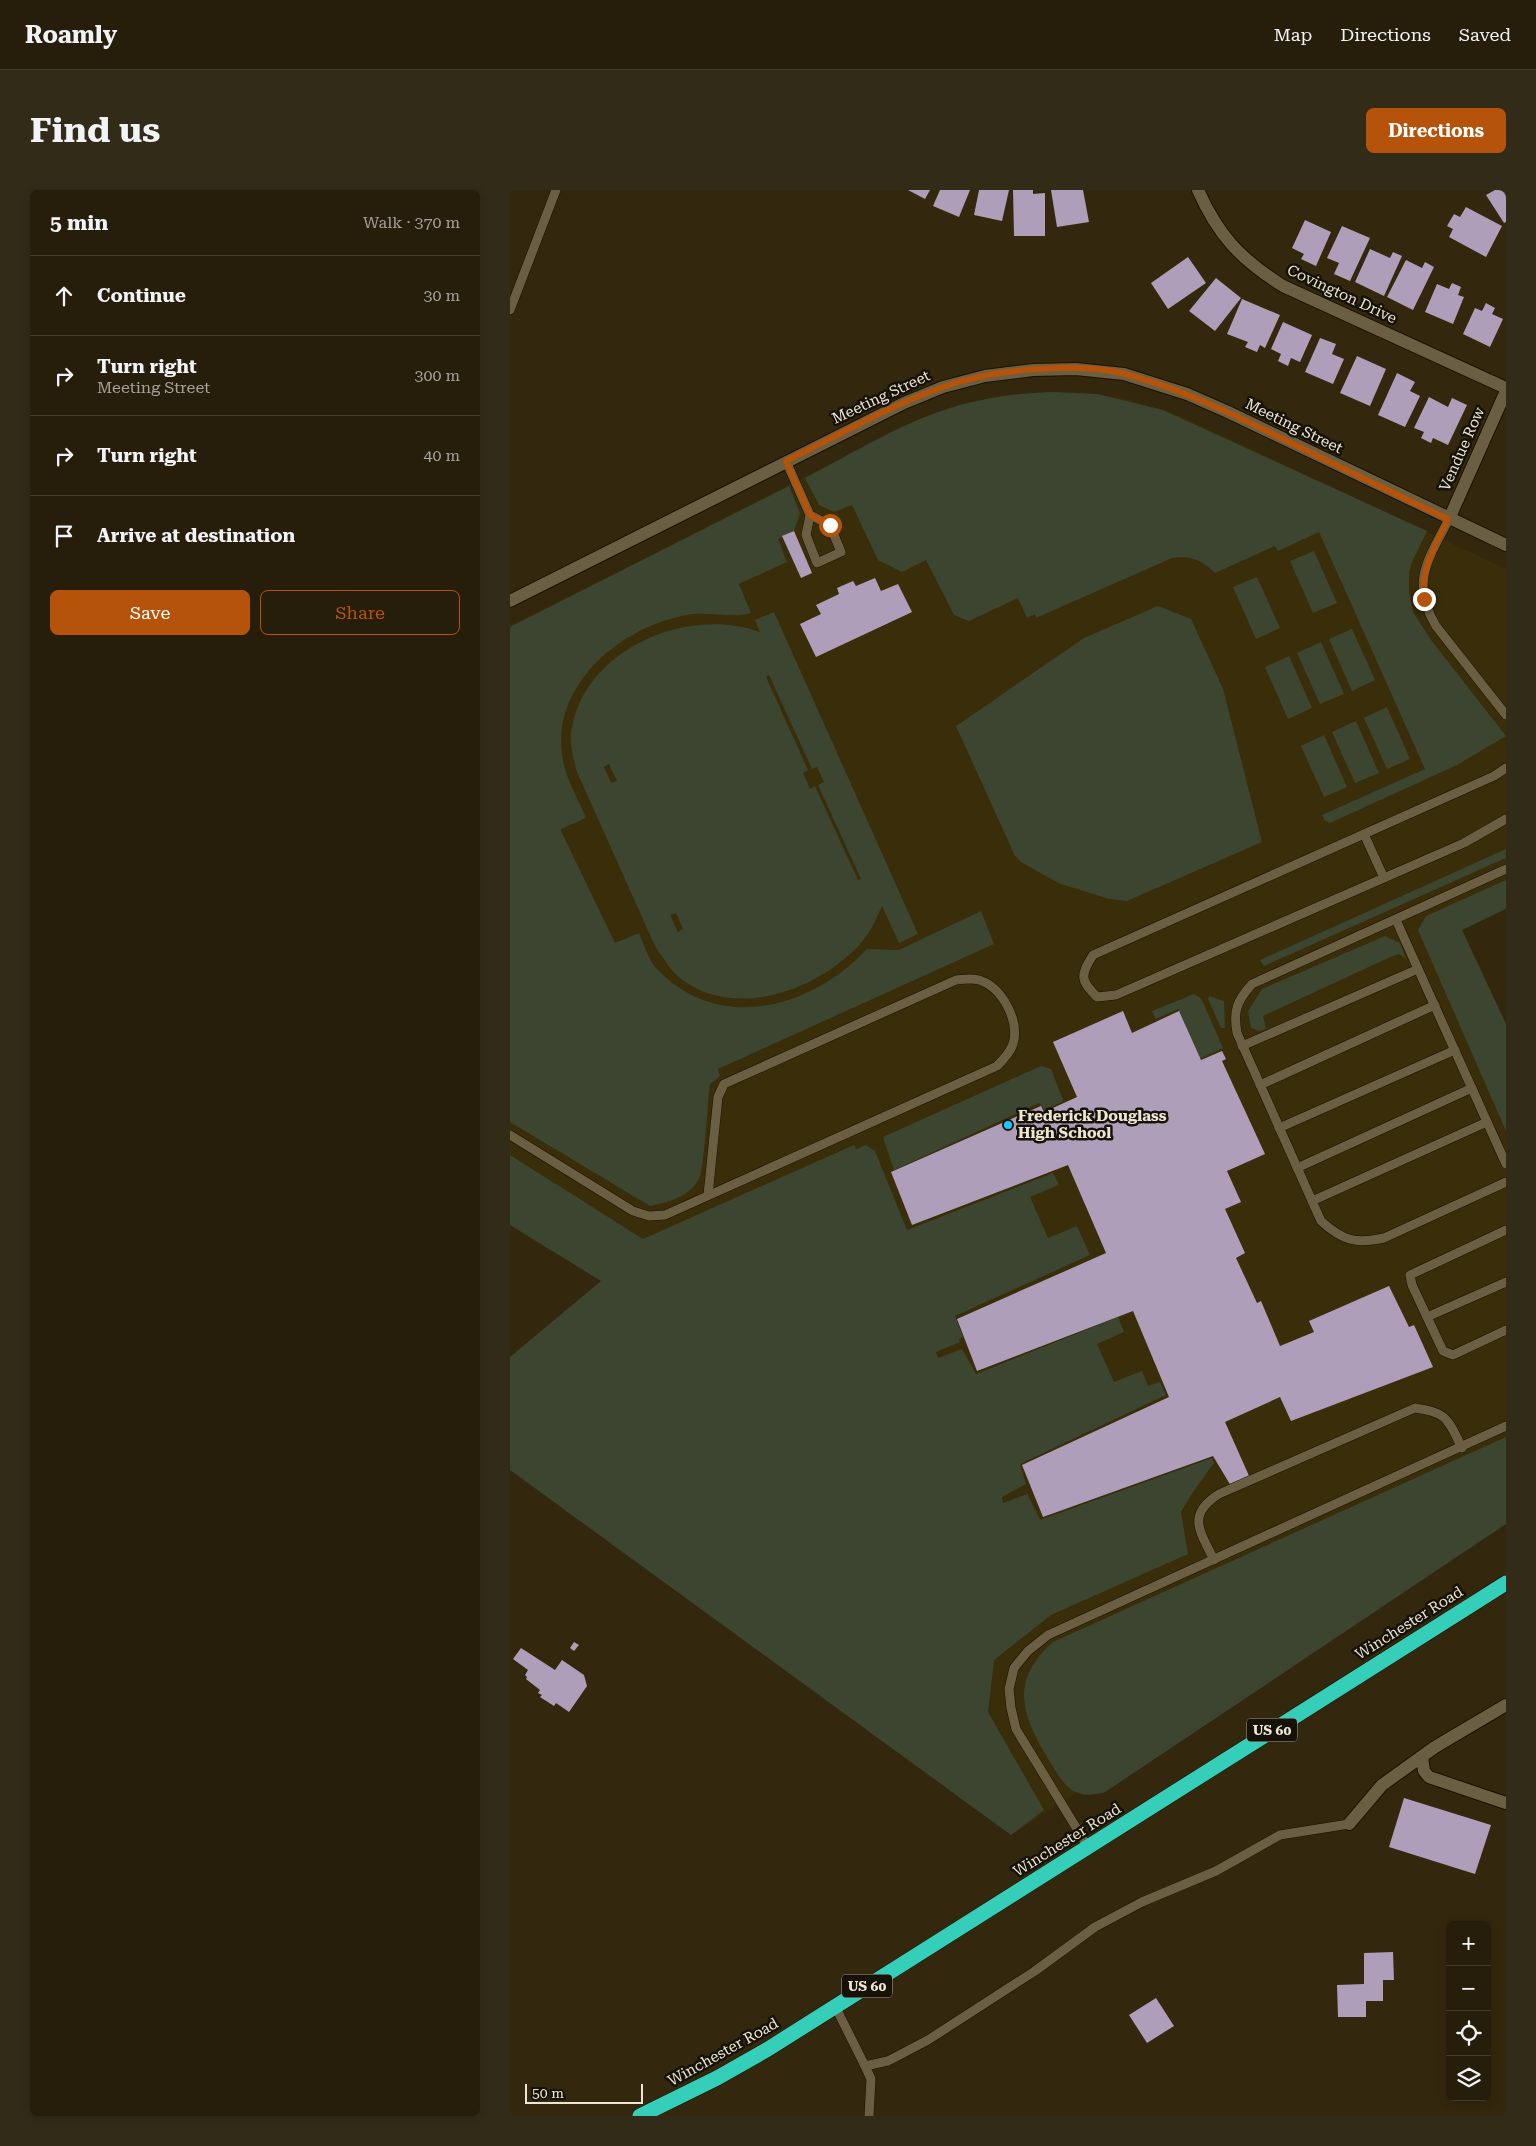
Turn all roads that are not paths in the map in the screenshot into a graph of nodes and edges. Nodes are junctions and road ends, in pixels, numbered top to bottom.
1 (556, 190) edge
2 (1198, 190) edge
3 (510, 310) edge
4 (1506, 390) edge
5 (786, 461) junction
6 (810, 515) junction
7 (1448, 519) junction
8 (1506, 545) edge
9 (510, 601) edge
10 (1506, 715) edge
11 (1506, 768) edge
12 (1506, 819) edge
13 (1364, 834) junction
14 (1506, 869) edge
15 (1384, 878) junction
16 (1396, 920) junction
17 (1418, 969) junction
18 (1435, 1005) junction
19 (1242, 1046) junction
20 (1454, 1050) junction
21 (1260, 1085) junction
22 (1472, 1088) junction
23 (1487, 1122) junction
24 (1279, 1128) junction
25 (510, 1135) edge
26 (1506, 1164) edge
27 (1297, 1168) junction
28 (1506, 1182) edge
29 (708, 1195) junction
30 (1312, 1201) junction
31 (1506, 1230) edge
32 (1506, 1282) edge
33 (1427, 1317) junction
34 (1506, 1330) edge
35 (1506, 1426) edge
36 (1462, 1448) junction
37 (1214, 1560) junction
38 (1506, 1583) edge
39 (1506, 1705) edge
40 (1422, 1757) junction
41 (1506, 1803) edge
42 (1349, 1824) joint
43 (1088, 1847) junction
44 (835, 2006) junction
45 (865, 2066) junction
46 (640, 2116) edge
47 (869, 2116) edge

1 - 3 lane
2 - 4 street, Covington Drive
4 - 7 street, Vendue Row
5 - 6 lane
5 - 7 street, Meeting Street
5 - 9 street, Meeting Street
6 - 6 lane
7 - 8 street, Meeting Street
7 - 10 lane
11 - 13 lane
12 - 15 lane
13 - 15 lane
13 - 15 lane
14 - 16 lane
16 - 17 lane
16 - 19 lane
17 - 18 lane
17 - 19 lane
18 - 20 lane
18 - 21 lane
19 - 21 lane
20 - 22 lane
20 - 24 lane
21 - 24 lane
22 - 23 lane
22 - 27 lane
23 - 26 lane
23 - 30 lane
24 - 27 lane
25 - 29 lane
27 - 30 lane
28 - 30 lane
29 - 29 lane
31 - 33 lane
32 - 33 lane
33 - 34 lane
35 - 36 lane
36 - 37 lane
36 - 37 lane
37 - 43 lane
38 - 43 highway, Winchester Road / US 60
39 - 40 street
40 - 41 street
40 - 42 street
42 - 45 lane
43 - 44 highway, Winchester Road / US 60
44 - 45 lane
44 - 46 highway, Winchester Road / US 60
45 - 47 lane

